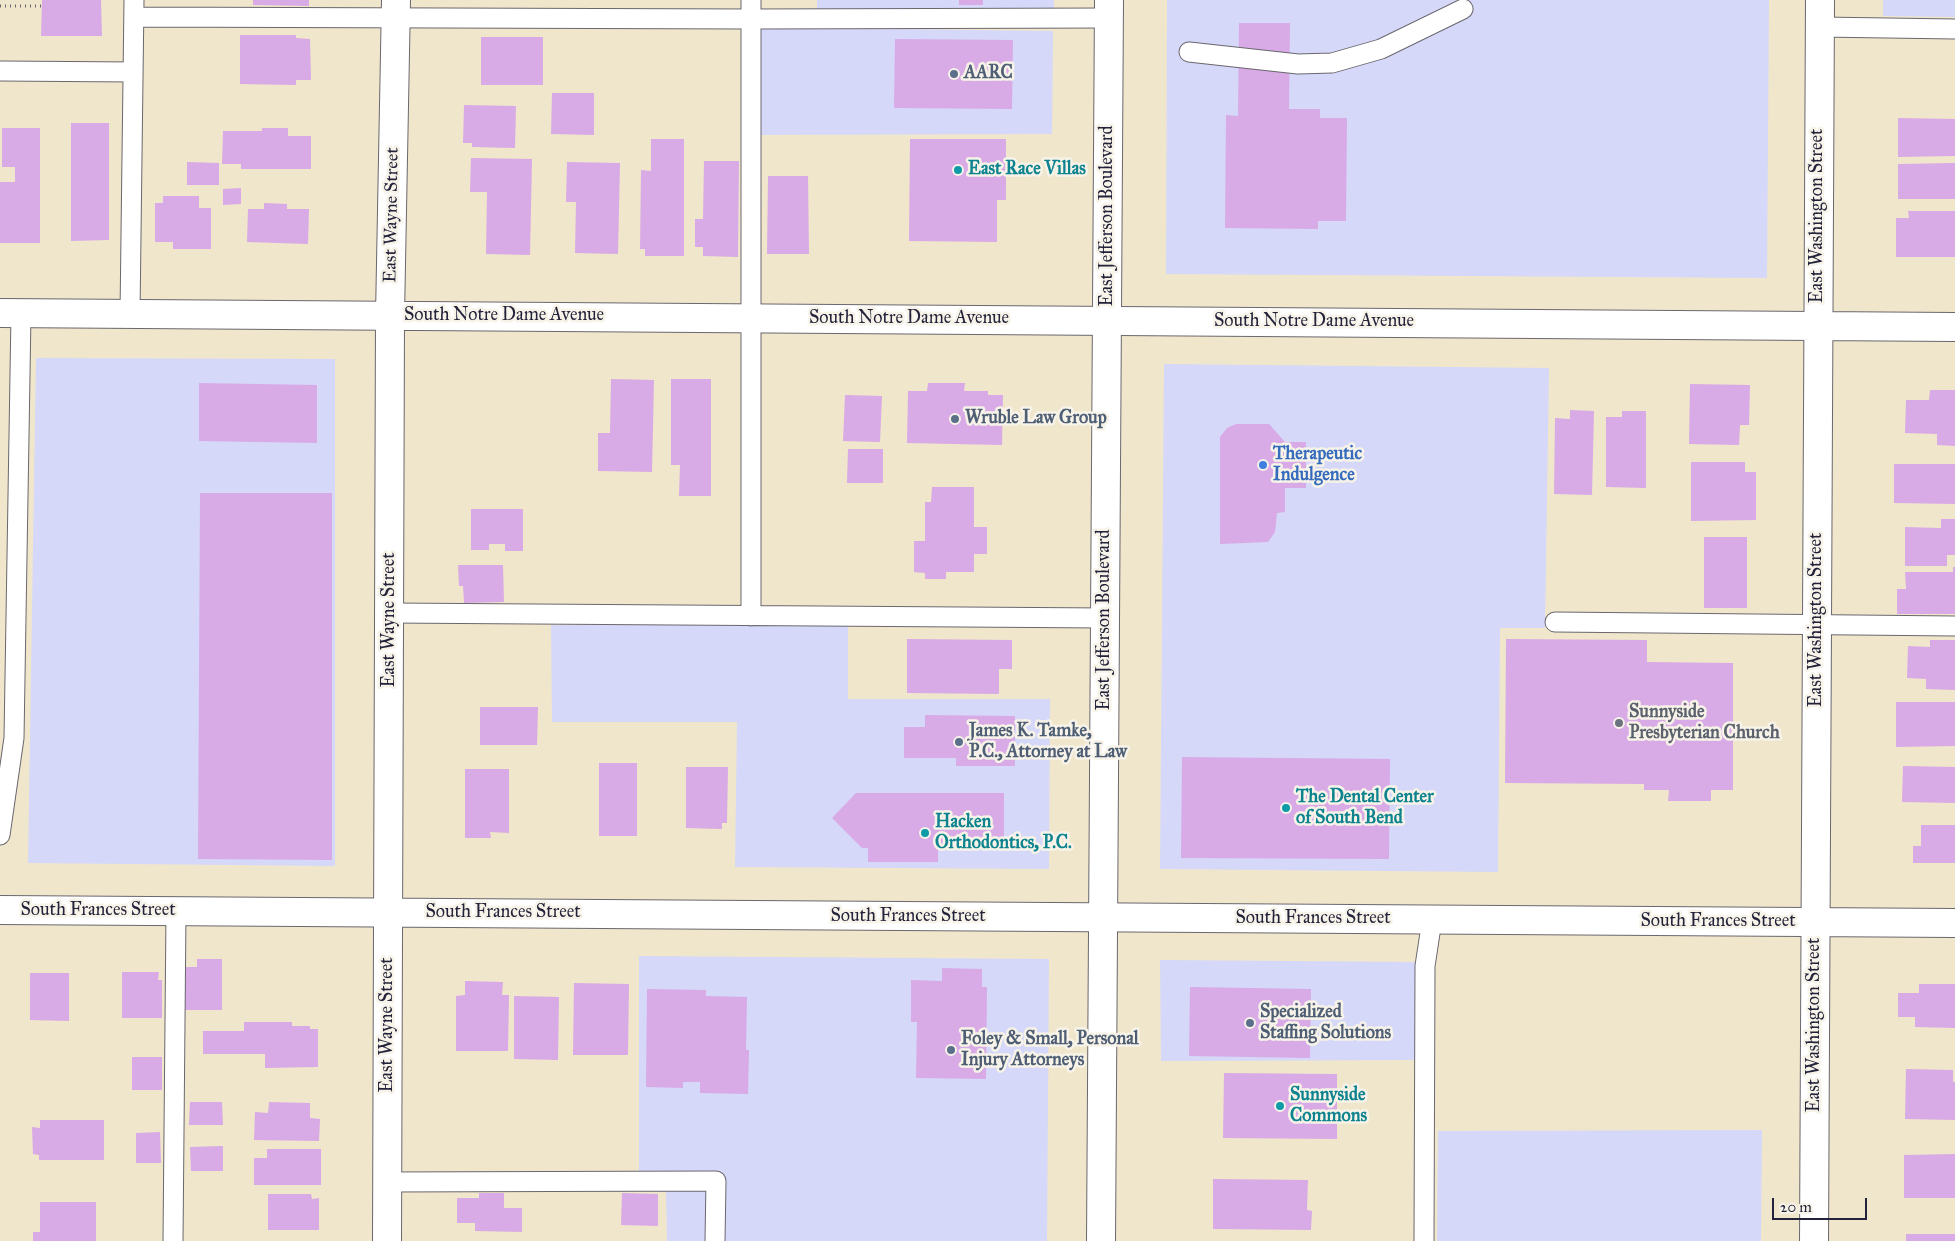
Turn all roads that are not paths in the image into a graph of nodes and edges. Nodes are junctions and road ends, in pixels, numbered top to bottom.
1 (751, 0) edge
2 (1820, 0) edge
3 (134, 8) edge
4 (396, 9) edge
5 (1109, 9) edge
6 (1463, 9) dead end
7 (751, 19) junction
8 (1820, 27) junction
9 (1955, 29) edge
10 (1189, 52) dead end
11 (0, 71) edge
12 (133, 72) junction
13 (10, 313) edge
14 (130, 314) junction
15 (390, 316) junction
16 (751, 318) junction
17 (1108, 321) junction
18 (1818, 325) junction
19 (1955, 326) edge
20 (8, 558) edge
21 (390, 613) junction
22 (751, 616) junction
23 (1104, 618) junction
24 (1555, 622) dead end
25 (1817, 626) junction
26 (1955, 626) edge
27 (0, 835) edge
28 (0, 910) edge
29 (176, 912) junction
30 (388, 912) junction
31 (1104, 918) junction
32 (1432, 920) junction
33 (1816, 923) junction
34 (1955, 923) edge
35 (387, 1182) junction
36 (173, 1241) edge
37 (387, 1241) edge
38 (715, 1241) edge
39 (1101, 1241) edge
40 (1424, 1241) edge
41 (1814, 1241) edge

1 - 7 lane
2 - 8 street, East Washington Street
3 - 4 lane
3 - 12 lane
4 - 7 lane
4 - 15 street, East Wayne Street
5 - 7 lane
5 - 17 street, East Jefferson Boulevard
6 - 10 lane
7 - 16 lane
8 - 9 lane
8 - 18 street, East Washington Street
11 - 12 lane
12 - 14 lane
13 - 14 street, South Notre Dame Avenue
13 - 20 lane
14 - 15 street, South Notre Dame Avenue
15 - 16 street, South Notre Dame Avenue
15 - 21 street, East Wayne Street
16 - 17 street, South Notre Dame Avenue
16 - 22 lane
17 - 18 street, South Notre Dame Avenue
17 - 23 street, East Jefferson Boulevard
18 - 19 street, South Notre Dame Avenue
18 - 25 street, East Washington Street
20 - 27 lane
21 - 22 lane
21 - 30 street, East Wayne Street
22 - 23 lane
23 - 31 street, East Jefferson Boulevard
24 - 25 lane
25 - 26 lane
25 - 33 street, East Washington Street
28 - 29 street, South Frances Street
29 - 30 street, South Frances Street
29 - 36 lane
30 - 31 street, South Frances Street
30 - 35 street, East Wayne Street
31 - 32 street, South Frances Street
31 - 39 street, East Jefferson Boulevard
32 - 33 street, South Frances Street
32 - 40 lane
33 - 34 street, South Frances Street
33 - 41 street, East Washington Street
35 - 37 street, East Wayne Street
35 - 38 lane

